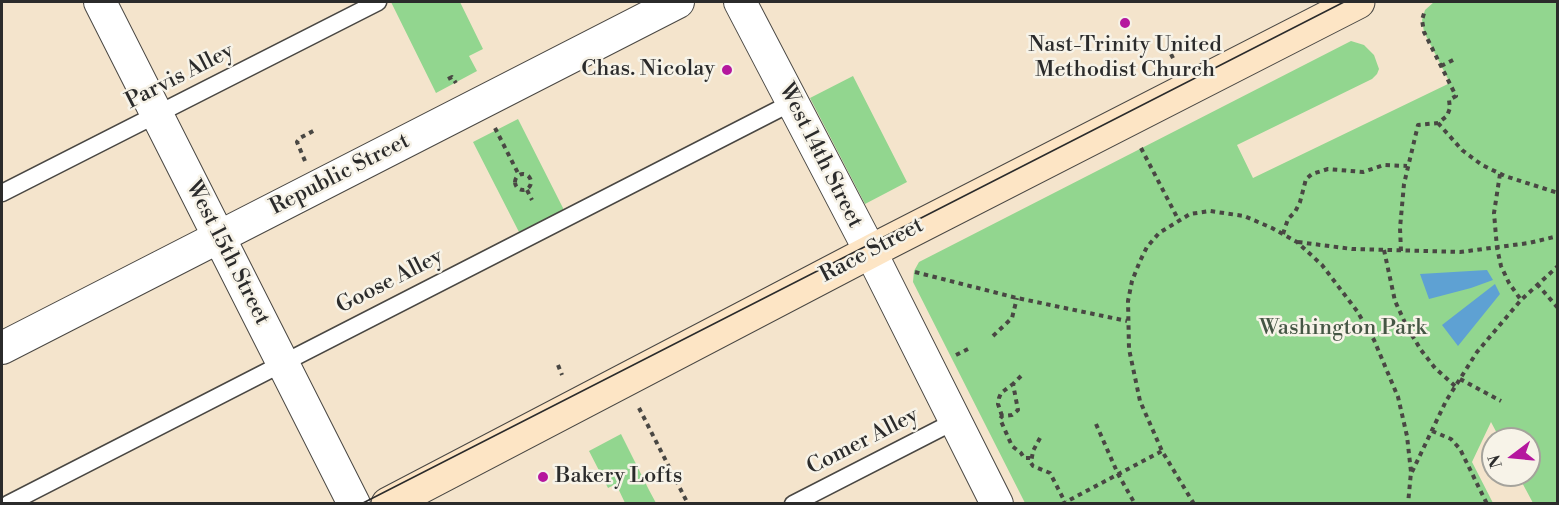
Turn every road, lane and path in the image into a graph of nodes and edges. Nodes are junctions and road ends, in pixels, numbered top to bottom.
1 (100, 2) edge
2 (378, 2) edge
3 (678, 2) edge
4 (740, 2) edge
5 (1358, 2) edge
6 (1425, 10) dead end
7 (1167, 46) dead end
8 (1457, 58) dead end
9 (1175, 62) dead end
10 (1441, 66) junction
11 (793, 102) junction
12 (156, 114) junction
13 (1438, 123) junction
14 (493, 124) dead end
15 (317, 129) dead end
16 (293, 134) dead end
17 (297, 142) junction
18 (1140, 147) dead end
19 (306, 164) dead end
20 (1407, 166) junction
21 (1500, 174) junction
22 (519, 175) junction
23 (527, 190) junction
24 (2, 193) edge
25 (1557, 193) edge
26 (532, 200) dead end
27 (1178, 219) junction
28 (1283, 234) junction
29 (1557, 236) edge
30 (219, 237) junction
31 (1297, 242) junction
32 (1497, 248) junction
33 (1384, 250) junction
34 (1401, 251) junction
35 (870, 252) junction
36 (1557, 266) edge
37 (914, 271) dead end
38 (1537, 284) junction
39 (1017, 298) junction
40 (1521, 300) junction
41 (1557, 308) edge
42 (1127, 321) junction
43 (993, 336) dead end
44 (2, 348) edge
45 (968, 349) dead end
46 (952, 357) dead end
47 (282, 363) junction
48 (558, 365) dead end
49 (562, 375) dead end
50 (1021, 376) dead end
51 (1460, 379) junction
52 (1013, 384) junction
53 (1455, 386) junction
54 (1501, 401) dead end
55 (639, 408) dead end
56 (1002, 416) junction
57 (955, 421) junction
58 (1096, 424) dead end
59 (1432, 430) junction
60 (1040, 438) dead end
61 (1162, 451) junction
62 (1030, 458) junction
63 (1411, 472) junction
64 (1118, 474) junction
65 (1063, 503) edge
66 (8, 504) edge
67 (354, 504) edge
68 (388, 504) edge
69 (688, 504) edge
70 (793, 504) edge
71 (996, 504) edge
72 (1135, 504) edge
73 (1194, 504) edge
74 (1408, 504) edge
75 (1487, 504) edge

1 - 12 street, West 15th Street
2 - 12 lane, Parvis Alley
3 - 30 street, Republic Street
4 - 11 street, West 14th Street
5 - 35 street, Race Street
6 - 10 path
7 - 9 path
8 - 10 path
10 - 13 path
11 - 35 street, West 14th Street
11 - 47 lane, Goose Alley
12 - 24 lane, Parvis Alley
12 - 30 street, West 15th Street
13 - 20 path
13 - 21 path
14 - 22 path
15 - 17 path
16 - 17 path
17 - 19 path
18 - 27 path
20 - 28 path
20 - 34 path
21 - 25 path
21 - 32 path
22 - 23 path
22 - 23 path
23 - 26 path
27 - 28 path
27 - 42 path
28 - 31 path
29 - 32 path
30 - 44 street, Republic Street
30 - 47 street, West 15th Street
31 - 33 path
31 - 63 path
32 - 34 path
32 - 40 path
33 - 34 path
33 - 53 path
35 - 57 street, West 14th Street
35 - 68 street, Race Street
36 - 38 path
37 - 39 path
38 - 40 path
38 - 41 path
39 - 42 path
39 - 43 path
40 - 51 path
42 - 61 path
45 - 46 path
47 - 66 lane, Goose Alley
47 - 67 street, West 15th Street
48 - 49 path
50 - 52 path
51 - 53 path
51 - 54 path
52 - 56 path
52 - 56 path
53 - 59 path
55 - 69 path
56 - 62 path
57 - 70 lane, Comer Alley
57 - 71 street, West 14th Street
58 - 64 path
59 - 63 path
59 - 75 path
60 - 62 path
61 - 64 path
61 - 73 path
62 - 65 path
63 - 74 path
64 - 65 path
64 - 72 path

